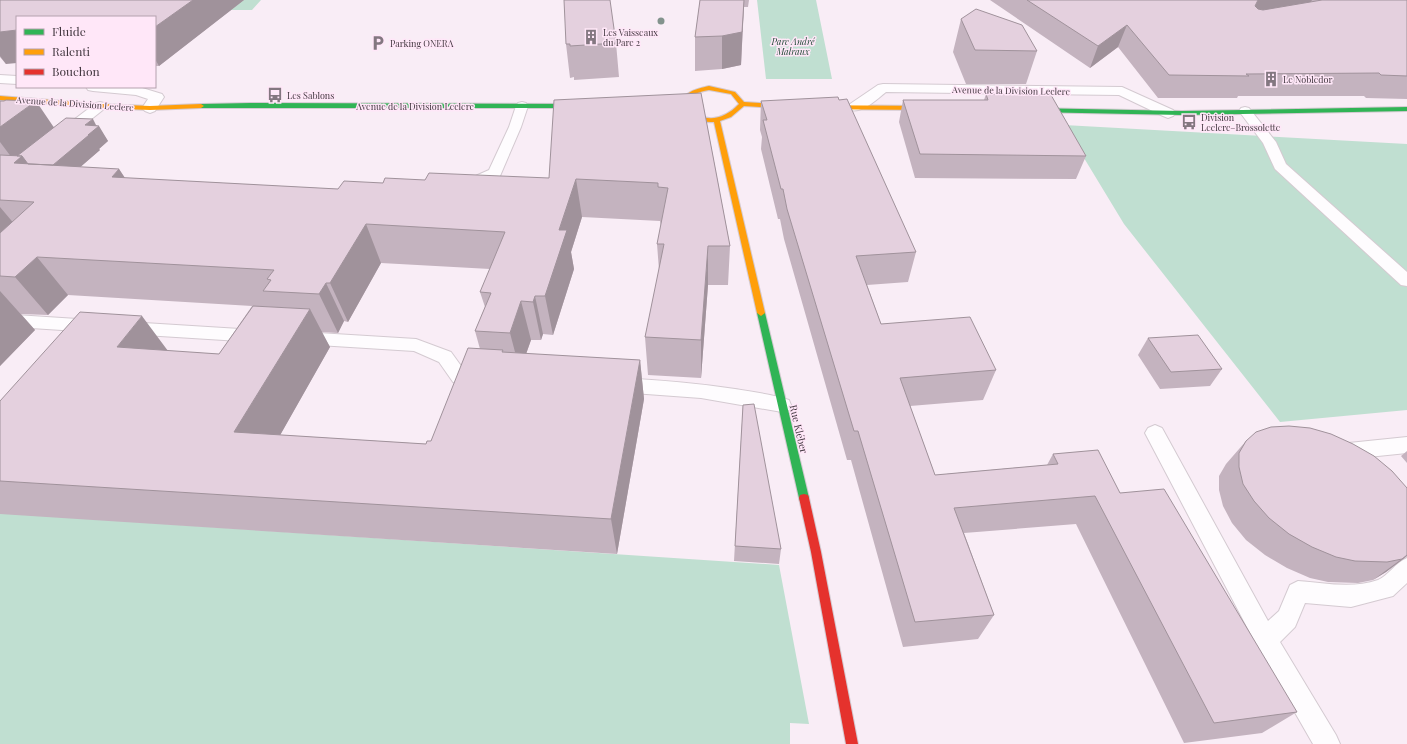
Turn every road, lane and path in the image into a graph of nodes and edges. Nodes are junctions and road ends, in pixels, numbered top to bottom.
1 (0, 79) edge
2 (16, 80) edge
3 (104, 88) edge
4 (0, 98) edge
5 (154, 102) junction
6 (742, 104) junction
7 (100, 106) junction
8 (522, 106) junction
9 (589, 106) edge
10 (855, 107) junction
11 (941, 108) edge
12 (1407, 109) edge
13 (1020, 110) edge
14 (1245, 111) junction
15 (1311, 111) junction
16 (1168, 113) junction
17 (1407, 117) edge
18 (717, 120) junction
19 (55, 141) edge
20 (455, 188) edge
21 (1407, 281) edge
22 (0, 320) edge
23 (499, 379) edge
24 (601, 384) edge
25 (782, 404) junction
26 (1156, 433) dead end
27 (1407, 445) edge
28 (1361, 470) edge
29 (1407, 568) edge
30 (1266, 640) junction
31 (852, 744) edge
32 (1327, 744) edge

1 - 2 street, Avenue de la Division Leclerc
3 - 5 street, Avenue de la Division Leclerc
4 - 7 street, Avenue de la Division Leclerc
5 - 7 street, Avenue de la Division Leclerc
5 - 8 street, Avenue de la Division Leclerc
6 - 10 street
6 - 18 street
6 - 18 street
7 - 19 lane
8 - 9 street, Avenue de la Division Leclerc
8 - 20 lane
10 - 11 street
10 - 16 street, Avenue de la Division Leclerc
12 - 15 street, Avenue de la Division Leclerc
13 - 16 street, Avenue de la Division Leclerc
14 - 15 street, Avenue de la Division Leclerc
14 - 16 street, Avenue de la Division Leclerc
14 - 21 lane
15 - 17 street, Avenue de la Division Leclerc
18 - 25 street, Rue Kléber
22 - 23 lane
24 - 25 lane
25 - 31 street, Rue Kléber
26 - 30 lane
27 - 28 lane
29 - 30 lane
30 - 32 lane

